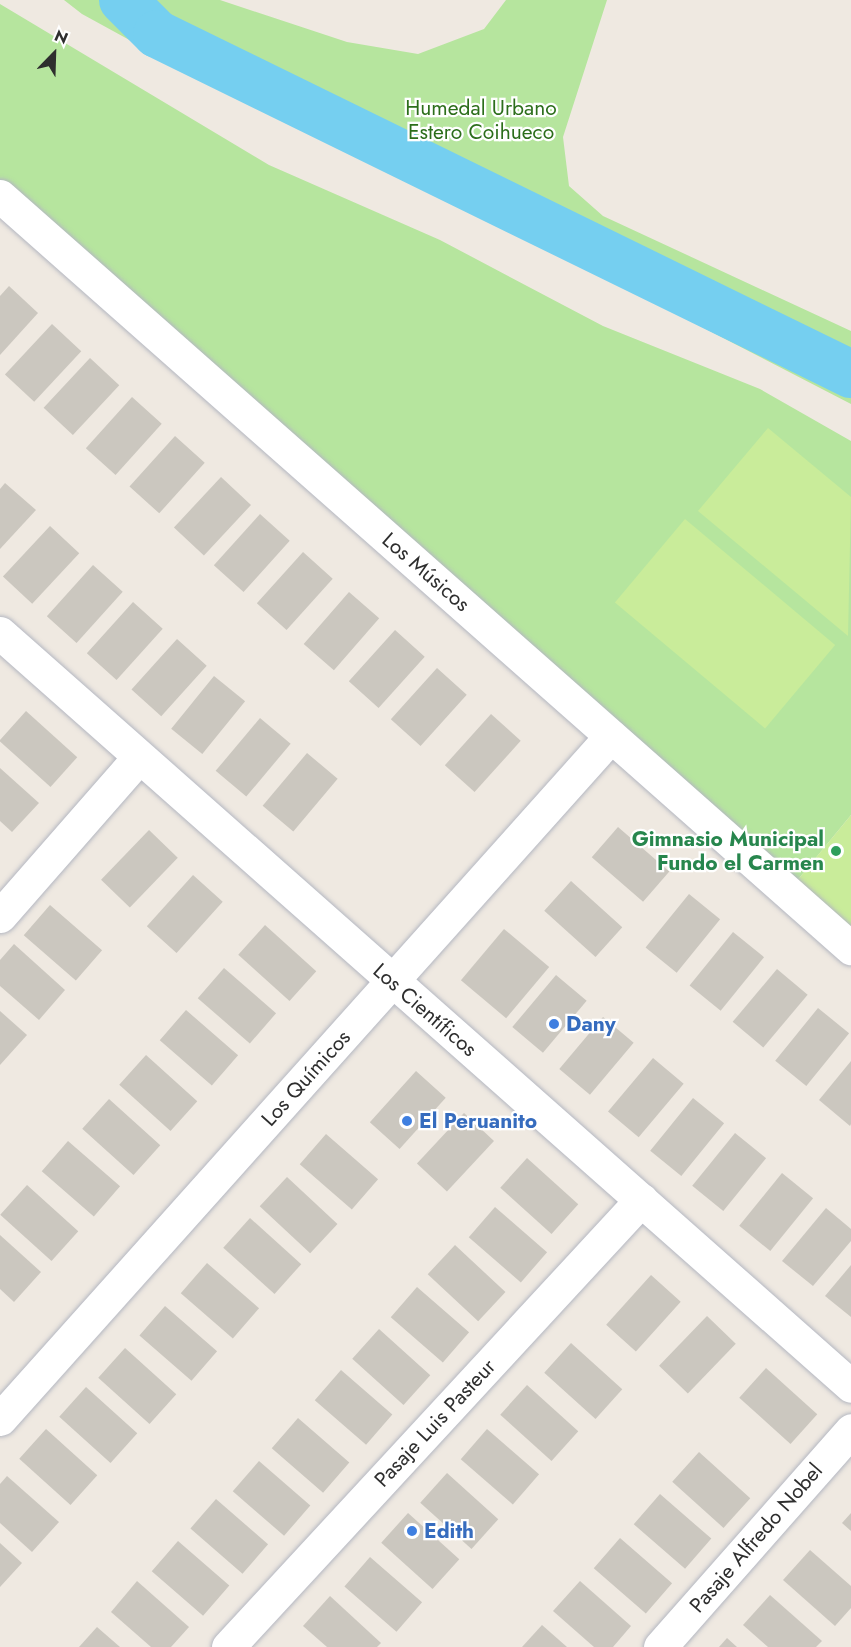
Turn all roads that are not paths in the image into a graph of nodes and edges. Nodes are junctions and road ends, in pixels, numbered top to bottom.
1 (0, 196) edge
2 (0, 633) edge
3 (611, 736) junction
4 (139, 757) junction
5 (0, 916) edge
6 (851, 948) edge
7 (393, 981) junction
8 (641, 1200) junction
9 (851, 1386) edge
10 (0, 1419) edge
11 (851, 1430) edge
12 (228, 1647) edge
13 (660, 1647) edge

1 - 3 street, Los Músicos
2 - 4 street, Los Científicos
3 - 6 street, Los Músicos
3 - 7 street, Los Químicos
4 - 5 street
4 - 7 street, Los Científicos
7 - 8 street, Los Científicos
7 - 10 street, Los Químicos
8 - 9 street, Los Científicos
8 - 12 street, Pasaje Luis Pasteur
11 - 13 street, Pasaje Alfredo Nobel

